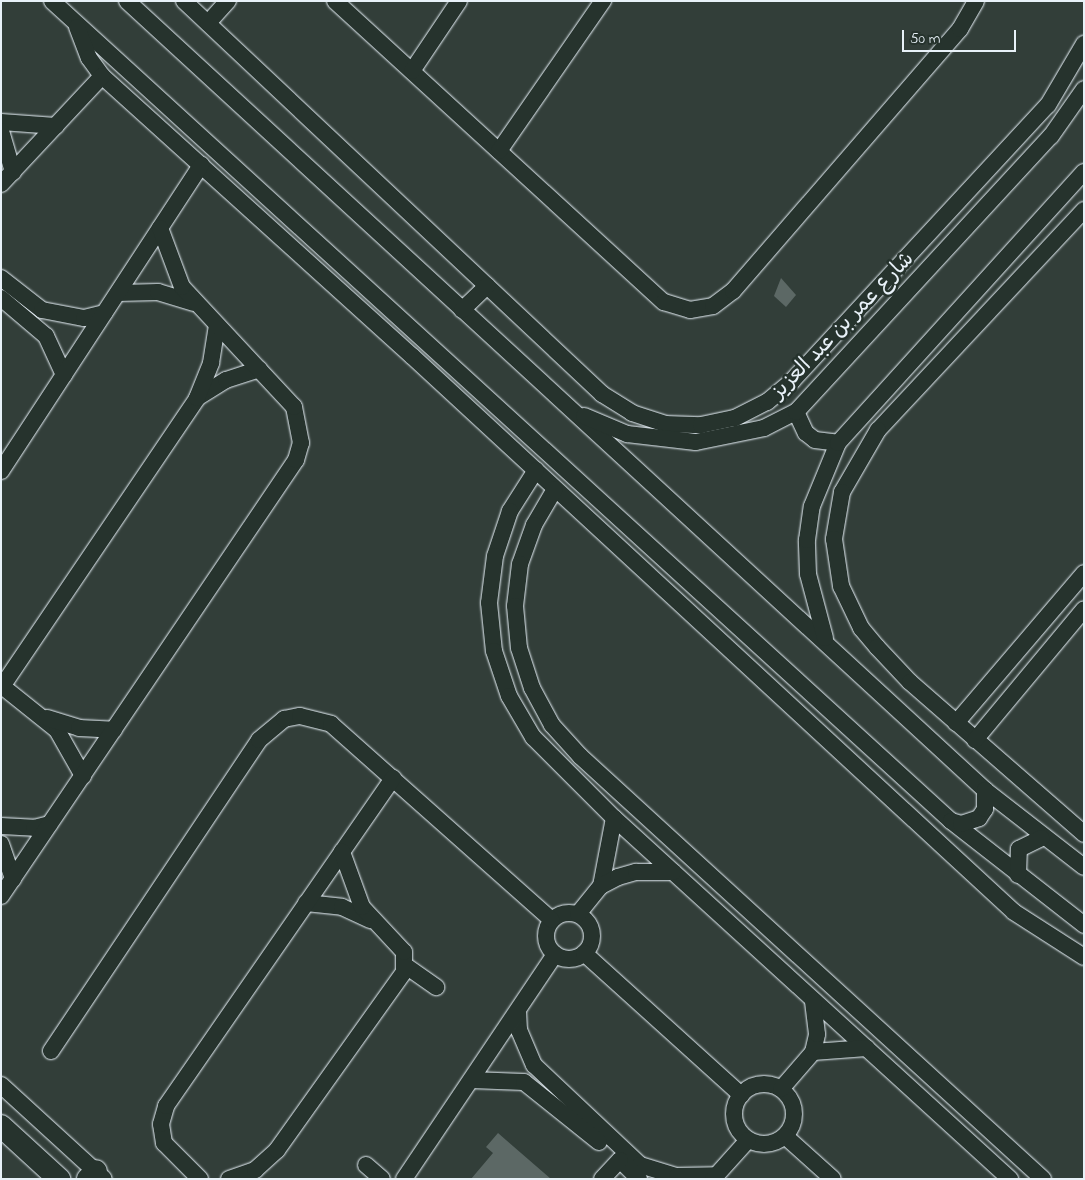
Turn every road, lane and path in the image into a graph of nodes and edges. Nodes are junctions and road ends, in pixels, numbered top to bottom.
1 (52, 1) edge
2 (127, 1) edge
3 (184, 1) edge
4 (228, 1) edge
5 (336, 1) edge
6 (459, 1) edge
7 (603, 1) edge
8 (976, 1) edge
9 (208, 24) junction
10 (77, 27) junction
11 (1084, 44) edge
12 (412, 71) junction
13 (102, 76) junction
14 (1084, 88) edge
15 (1, 122) edge
16 (56, 126) junction
17 (1, 131) edge
18 (500, 151) junction
19 (201, 165) junction
20 (13, 172) junction
21 (1084, 172) edge
22 (1, 184) edge
23 (1084, 210) edge
24 (160, 228) junction
25 (1000, 262) junction
26 (1, 278) edge
27 (1020, 279) junction
28 (487, 286) junction
29 (118, 293) junction
30 (1, 298) edge
31 (194, 304) junction
32 (462, 310) junction
33 (104, 313) junction
34 (217, 325) junction
35 (426, 339) junction
36 (824, 344) junction
37 (412, 356) junction
38 (843, 362) junction
39 (259, 369) junction
40 (64, 374) junction
41 (894, 379) junction
42 (910, 393) junction
43 (197, 398) junction
44 (564, 404) junction
45 (796, 412) junction
46 (838, 443) junction
47 (536, 470) junction
48 (1, 471) edge
49 (555, 489) junction
50 (668, 561) junction
51 (1084, 573) edge
52 (652, 578) junction
53 (1084, 609) edge
54 (825, 640) junction
55 (2, 687) edge
56 (45, 717) junction
57 (956, 722) junction
58 (114, 730) junction
59 (975, 740) junction
60 (83, 776) junction
61 (393, 778) junction
62 (985, 790) junction
63 (614, 818) junction
64 (951, 821) junction
65 (50, 824) junction
66 (1, 826) edge
67 (1084, 834) edge
68 (1042, 838) junction
69 (1, 844) edge
70 (342, 852) junction
71 (1084, 867) edge
72 (673, 872) junction
73 (1018, 875) junction
74 (13, 879) junction
75 (602, 886) junction
76 (1, 896) edge
77 (306, 903) junction
78 (578, 914) junction
79 (552, 920) junction
80 (374, 922) junction
81 (1084, 925) edge
82 (584, 953) junction
83 (555, 954) junction
84 (1084, 957) edge
85 (406, 966) junction
86 (436, 987) dead end
87 (813, 1000) junction
88 (518, 1011) junction
89 (866, 1048) junction
90 (51, 1051) dead end
91 (813, 1052) junction
92 (471, 1080) junction
93 (1, 1085) edge
94 (781, 1089) junction
95 (741, 1095) junction
96 (1, 1126) edge
97 (785, 1136) junction
98 (748, 1140) junction
99 (277, 1150) junction
100 (620, 1160) junction
101 (366, 1165) dead end
102 (96, 1176) edge
103 (714, 1177) edge
104 (202, 1178) edge
105 (59, 1179) edge
106 (229, 1179) edge
107 (266, 1179) edge
108 (382, 1179) edge
109 (404, 1179) edge
110 (602, 1179) edge
111 (639, 1179) edge
112 (833, 1179) edge
113 (1010, 1179) edge
114 (1043, 1179) edge

1 - 10 street
2 - 32 street
3 - 9 street
4 - 9 street
5 - 12 street
6 - 12 street
7 - 18 street
8 - 18 street
9 - 28 street
10 - 13 street
10 - 35 street
11 - 36 street
12 - 18 street
13 - 16 street
13 - 19 street
14 - 38 street, شارع عمر بن عبد العزيز
15 - 16 street
16 - 20 street
17 - 20 street
19 - 24 street
19 - 37 street
20 - 22 street
21 - 25 street
23 - 27 street
24 - 29 street
24 - 31 street
25 - 27 street
25 - 41 street
26 - 33 street
27 - 42 street
28 - 32 street
28 - 36 street
29 - 31 street
29 - 33 street
30 - 40 street
31 - 34 street
32 - 44 street
33 - 40 street
34 - 39 street
34 - 43 street
35 - 37 street
35 - 50 street
36 - 38 street
37 - 47 street
38 - 45 street, شارع عمر بن عبد العزيز
39 - 43 street
39 - 58 street
40 - 48 street
41 - 42 street
41 - 46 street
42 - 57 street
43 - 55 street
44 - 45 street, شارع عمر بن عبد العزيز
44 - 54 street
45 - 46 street
46 - 54 street
47 - 49 street
47 - 63 street
49 - 52 street
49 - 114 street
50 - 52 street
50 - 64 street
51 - 57 street
52 - 84 street
53 - 59 street
54 - 62 street
55 - 56 street
56 - 58 street
56 - 60 street
57 - 59 street
58 - 60 street
59 - 67 street
60 - 65 street
61 - 70 street
61 - 79 street
61 - 90 street
62 - 64 street
62 - 68 street
63 - 72 street
63 - 75 street
64 - 73 street
65 - 66 street
65 - 74 street
68 - 71 street
68 - 73 street
69 - 74 street
70 - 77 street
70 - 80 street
72 - 75 street
72 - 87 street
73 - 81 street
74 - 76 street
75 - 78 street
77 - 80 street
77 - 104 street
78 - 79 street
78 - 82 street
79 - 83 street
80 - 85 street
82 - 83 street
82 - 95 street
83 - 88 street
85 - 86 street
85 - 99 street
87 - 89 street
87 - 91 street
88 - 92 street
88 - 103 street
89 - 91 street
89 - 113 street
91 - 94 street
92 - 100 street
92 - 109 street
93 - 102 street
94 - 95 street
94 - 97 street
95 - 98 street
96 - 105 street
97 - 98 street
97 - 112 street
98 - 103 street
99 - 106 street
99 - 107 street
100 - 110 street
100 - 111 street
101 - 108 street

